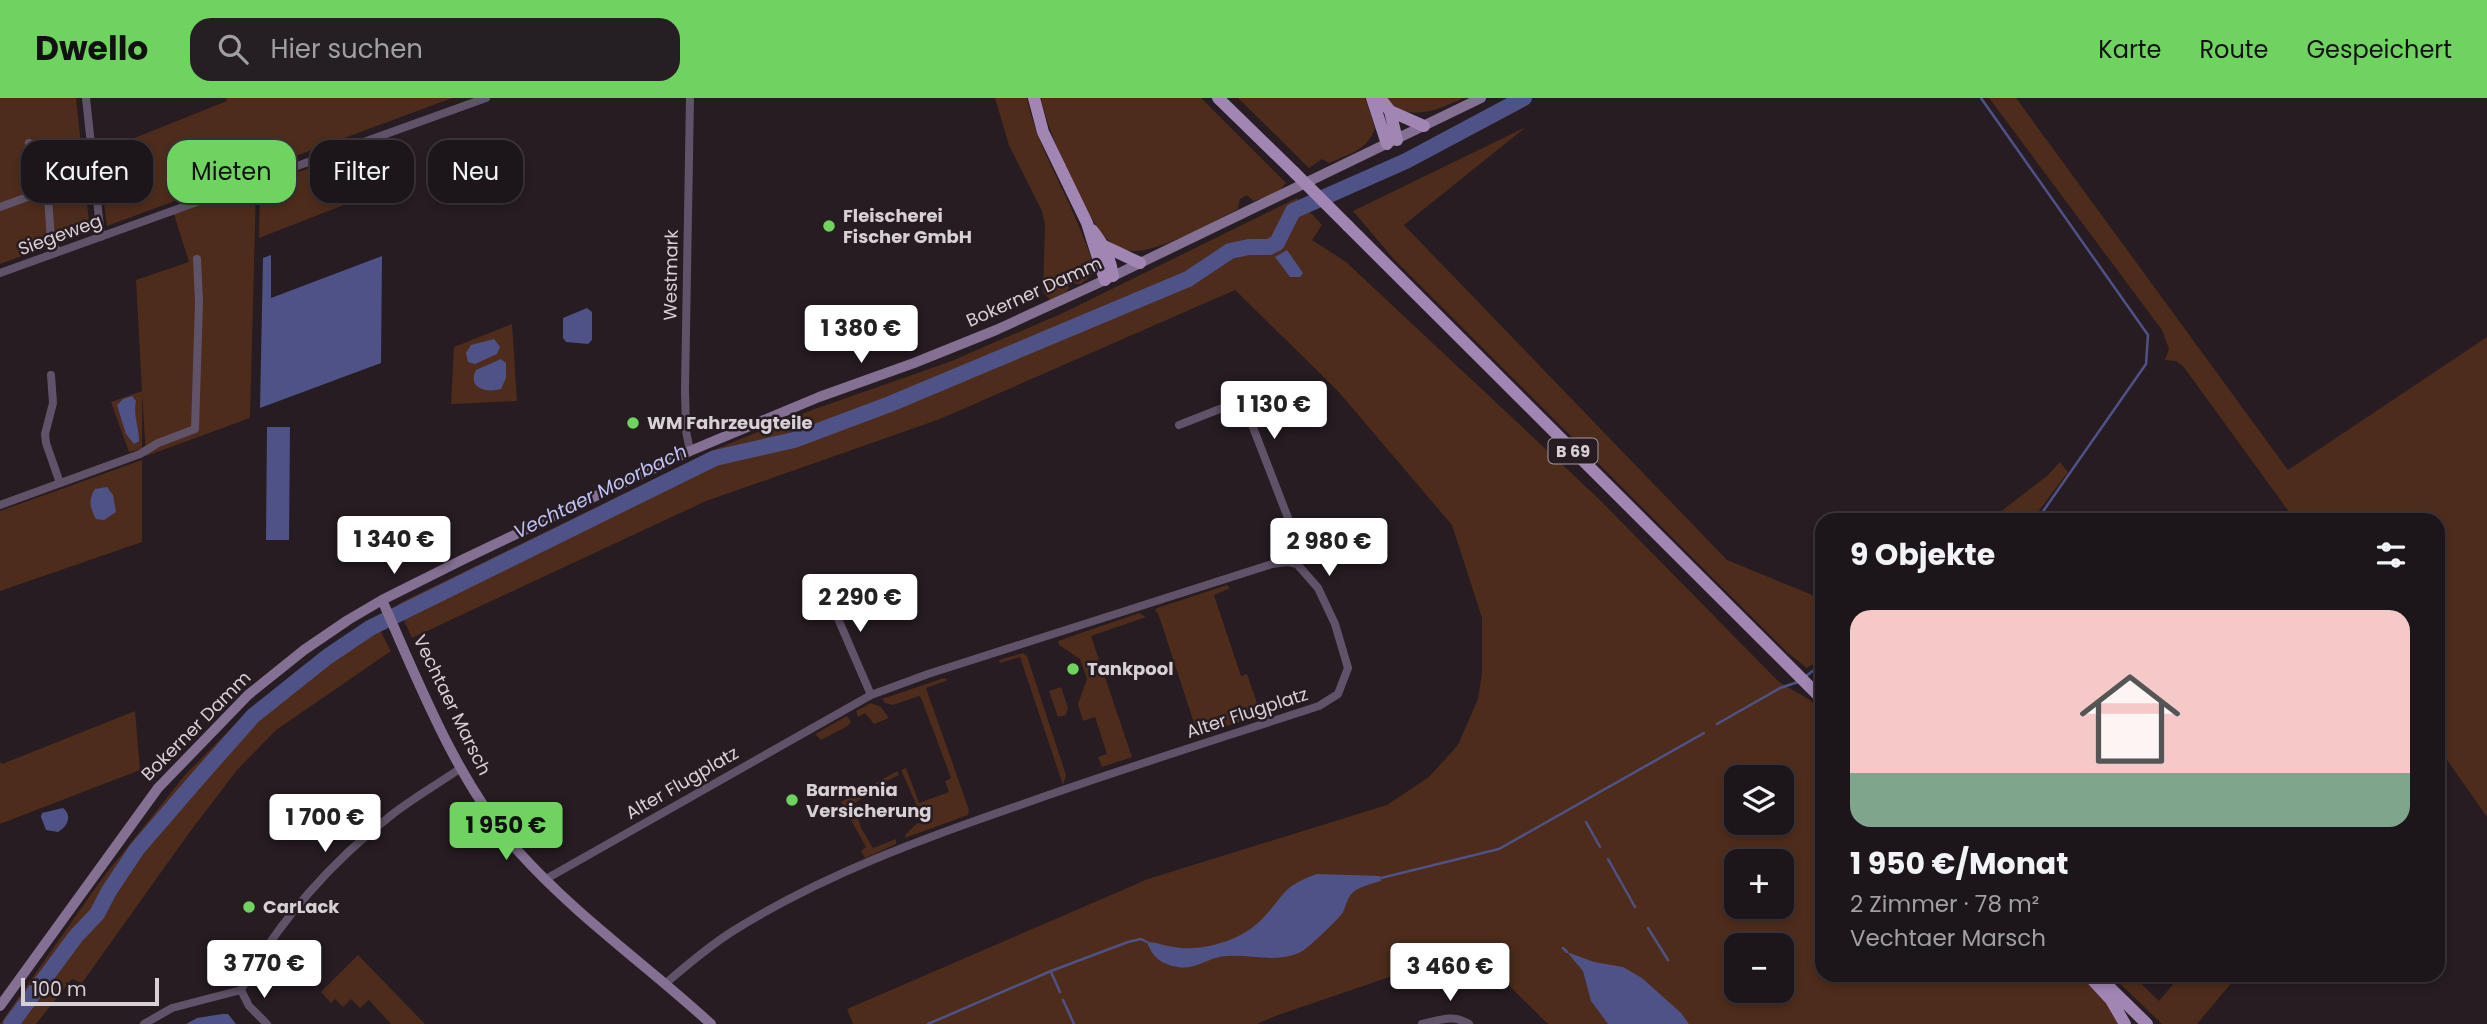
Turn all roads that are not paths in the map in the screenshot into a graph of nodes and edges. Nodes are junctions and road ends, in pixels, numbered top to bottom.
1 (86, 98) edge
2 (486, 98) edge
3 (690, 98) edge
4 (1034, 98) edge
5 (1218, 98) edge
6 (1229, 98) edge
7 (1372, 98) edge
8 (1380, 98) edge
9 (1481, 98) edge
10 (1390, 111) junction
11 (1424, 126) junction
12 (1261, 140) junction
13 (1392, 142) junction
14 (21, 199) edge
15 (48, 203) edge
16 (0, 207) edge
17 (1087, 223) junction
18 (101, 237) junction
19 (1104, 246) junction
20 (58, 252) junction
21 (197, 259) dead end
22 (1140, 263) junction
23 (0, 273) edge
24 (1109, 278) junction
25 (51, 375) dead end
26 (1179, 425) dead end
27 (690, 452) junction
28 (60, 483) junction
29 (0, 505) edge
30 (1288, 562) junction
31 (822, 588) dead end
32 (382, 600) junction
33 (1815, 692) edge
34 (872, 695) junction
35 (461, 768) junction
36 (546, 879) junction
37 (2094, 982) edge
38 (2104, 982) edge
39 (666, 983) junction
40 (241, 989) junction
41 (0, 1006) edge
42 (144, 1024) edge
43 (267, 1024) edge
44 (711, 1024) edge
45 (1422, 1024) edge
46 (1469, 1024) edge
47 (2125, 1024) edge
48 (2147, 1024) edge

1 - 18 street
2 - 18 street, Siegeweg
3 - 27 street, Westmark
4 - 17 main road
5 - 12 main road, B 69
6 - 12 main road
7 - 13 main road
8 - 10 main road
9 - 11 main road, Bokerner Damm
10 - 11 main road
10 - 13 main road
11 - 13 main road, Bokerner Damm
12 - 33 main road, B 69, bridge
13 - 22 main road, Bokerner Damm
14 - 16 street
15 - 20 street
17 - 19 main road
17 - 24 main road
18 - 20 street, Siegeweg
19 - 22 main road
19 - 24 main road
20 - 23 street, Siegeweg
21 - 28 street
22 - 24 main road, Bokerner Damm
24 - 27 main road, Bokerner Damm
25 - 28 street
26 - 30 street
27 - 32 main road, Bokerner Damm
28 - 29 street
30 - 34 street, Alter Flugplatz
30 - 39 street, Alter Flugplatz
31 - 34 street
32 - 35 main road, Vechtaer Marsch
32 - 41 main road, Bokerner Damm
34 - 36 street, Alter Flugplatz
35 - 36 main road, Vechtaer Marsch
35 - 40 street
36 - 39 main road, Vechtaer Marsch
37 - 47 main road
38 - 48 main road
39 - 44 main road, Vechtaer Marsch
40 - 42 street
40 - 43 street
45 - 46 street

